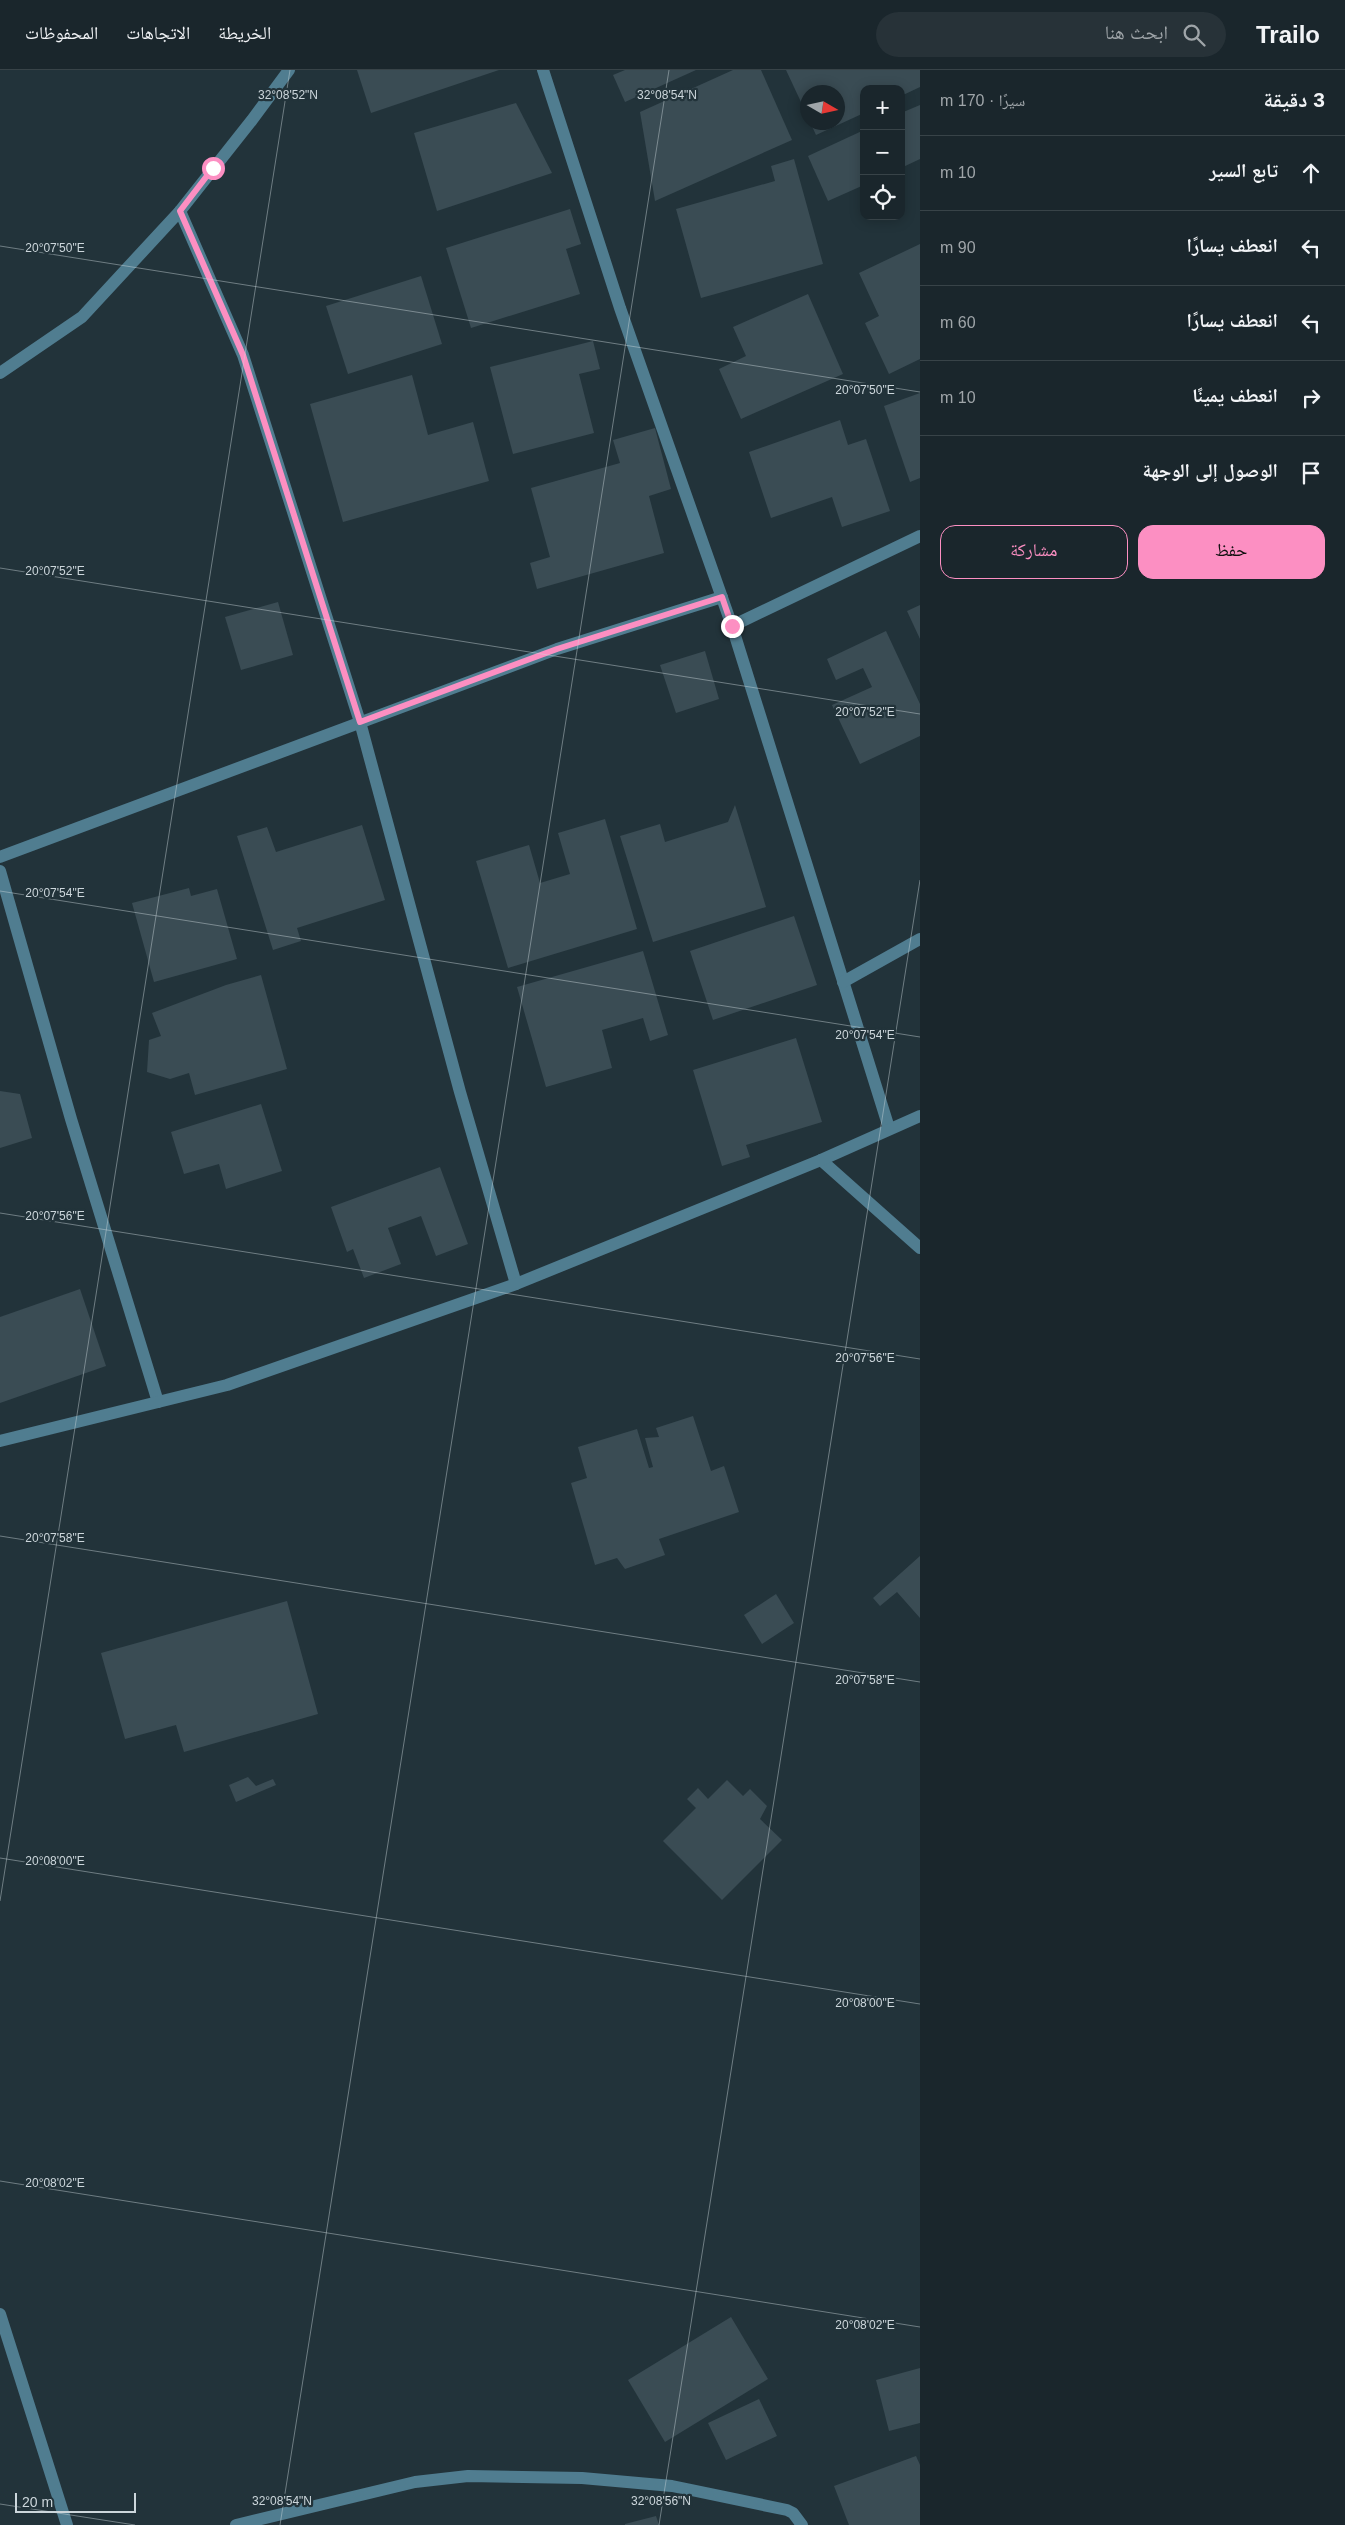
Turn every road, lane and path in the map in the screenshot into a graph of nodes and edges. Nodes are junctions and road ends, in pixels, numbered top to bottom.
1 (289, 70) edge
2 (543, 70) edge
3 (180, 211) junction
4 (0, 373) edge
5 (920, 536) edge
6 (722, 597) junction
7 (732, 626) junction
8 (360, 722) junction
9 (0, 856) edge
10 (0, 871) edge
11 (920, 939) edge
12 (843, 982) junction
13 (920, 1116) edge
14 (889, 1128) junction
15 (820, 1160) junction
16 (920, 1248) edge
17 (516, 1284) junction
18 (158, 1402) junction
19 (0, 1441) edge
20 (0, 2314) edge
21 (67, 2525) edge
22 (236, 2525) edge
23 (802, 2525) edge

1 - 3 street
2 - 6 street
3 - 4 street
3 - 8 street
5 - 7 street
6 - 7 street
6 - 8 street
7 - 12 street
8 - 9 street
8 - 17 street
10 - 18 street
11 - 12 street
12 - 14 street
13 - 14 street
14 - 15 street
15 - 16 street
15 - 17 street
17 - 18 street
18 - 19 street
20 - 21 street
22 - 23 street

